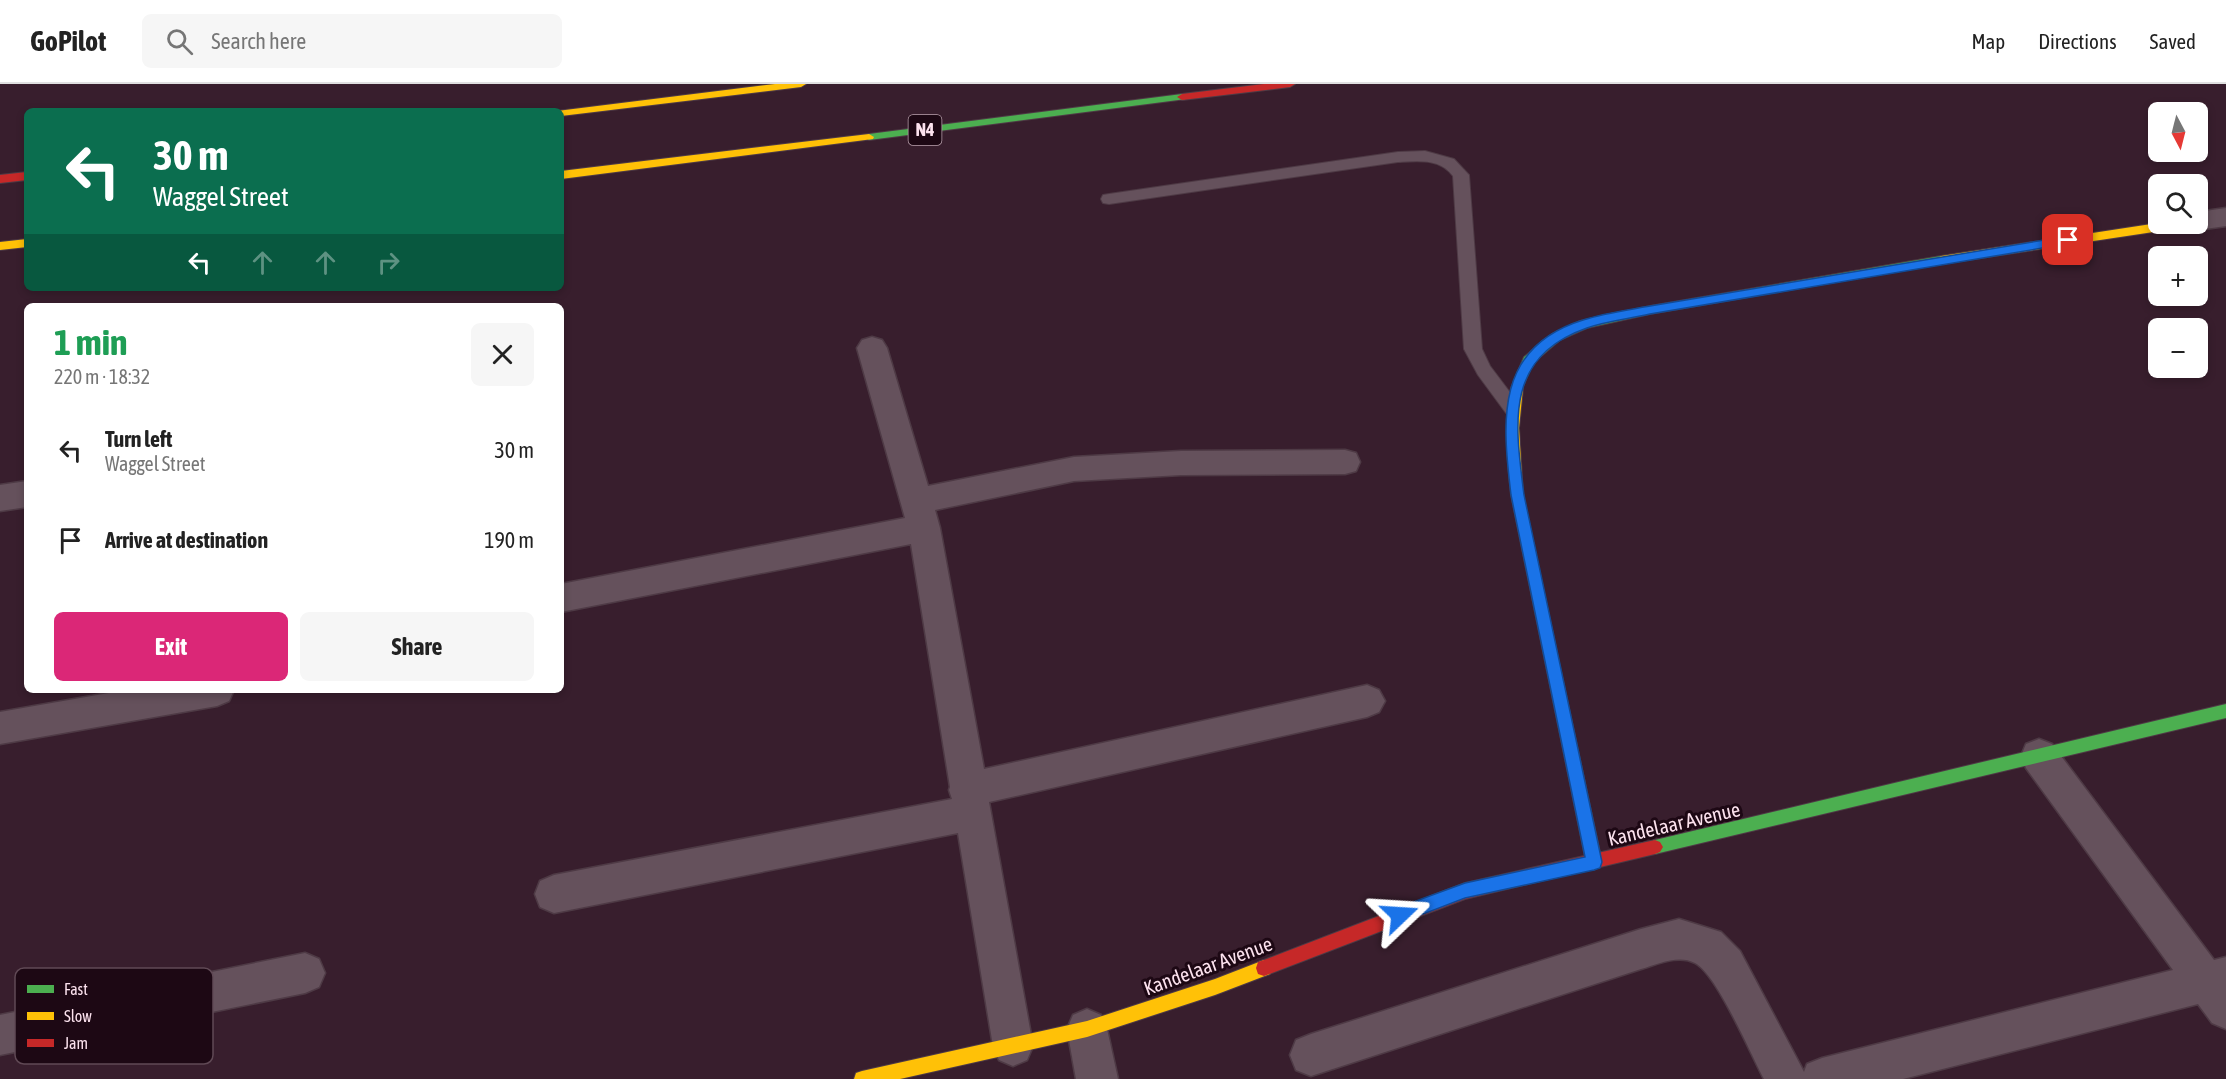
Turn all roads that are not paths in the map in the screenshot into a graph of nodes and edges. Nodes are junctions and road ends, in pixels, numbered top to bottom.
1 (801, 84) edge
2 (1290, 84) edge
3 (564, 113) edge
4 (564, 175) edge
5 (24, 176) edge
6 (0, 180) edge
7 (1108, 199) dead end
8 (2226, 217) edge
9 (2208, 220) edge
10 (2148, 229) edge
11 (24, 243) edge
12 (0, 246) edge
13 (872, 348) dead end
14 (1512, 408) junction
15 (1345, 462) dead end
16 (24, 494) edge
17 (0, 498) edge
18 (920, 514) junction
19 (564, 597) edge
20 (200, 693) edge
21 (1367, 701) dead end
22 (2226, 711) edge
23 (0, 728) edge
24 (2039, 756) junction
25 (970, 801) junction
26 (1594, 862) junction
27 (554, 894) dead end
28 (305, 974) dead end
29 (2220, 989) edge
30 (213, 992) edge
31 (1088, 1029) junction
32 (15, 1032) edge
33 (0, 1035) edge
34 (1013, 1046) junction
35 (1311, 1056) dead end
36 (862, 1079) edge
37 (1097, 1079) edge
38 (1786, 1079) edge
39 (1822, 1079) edge

1 - 3 main road
2 - 4 main road, N4
5 - 6 main road
7 - 14 lane
8 - 9 street
10 - 14 main road
11 - 12 main road
13 - 18 street
14 - 26 main road
15 - 18 street
16 - 17 street
18 - 19 street
18 - 25 street
20 - 23 street
21 - 25 street
22 - 24 main road, Kandelaar Avenue
24 - 26 main road, Kandelaar Avenue
24 - 29 street
25 - 27 street
25 - 34 street
26 - 31 main road, Kandelaar Avenue
28 - 30 street
29 - 39 street
31 - 34 main road, Kandelaar Avenue
31 - 37 street
32 - 33 street
34 - 36 main road, Kandelaar Avenue
35 - 38 street

